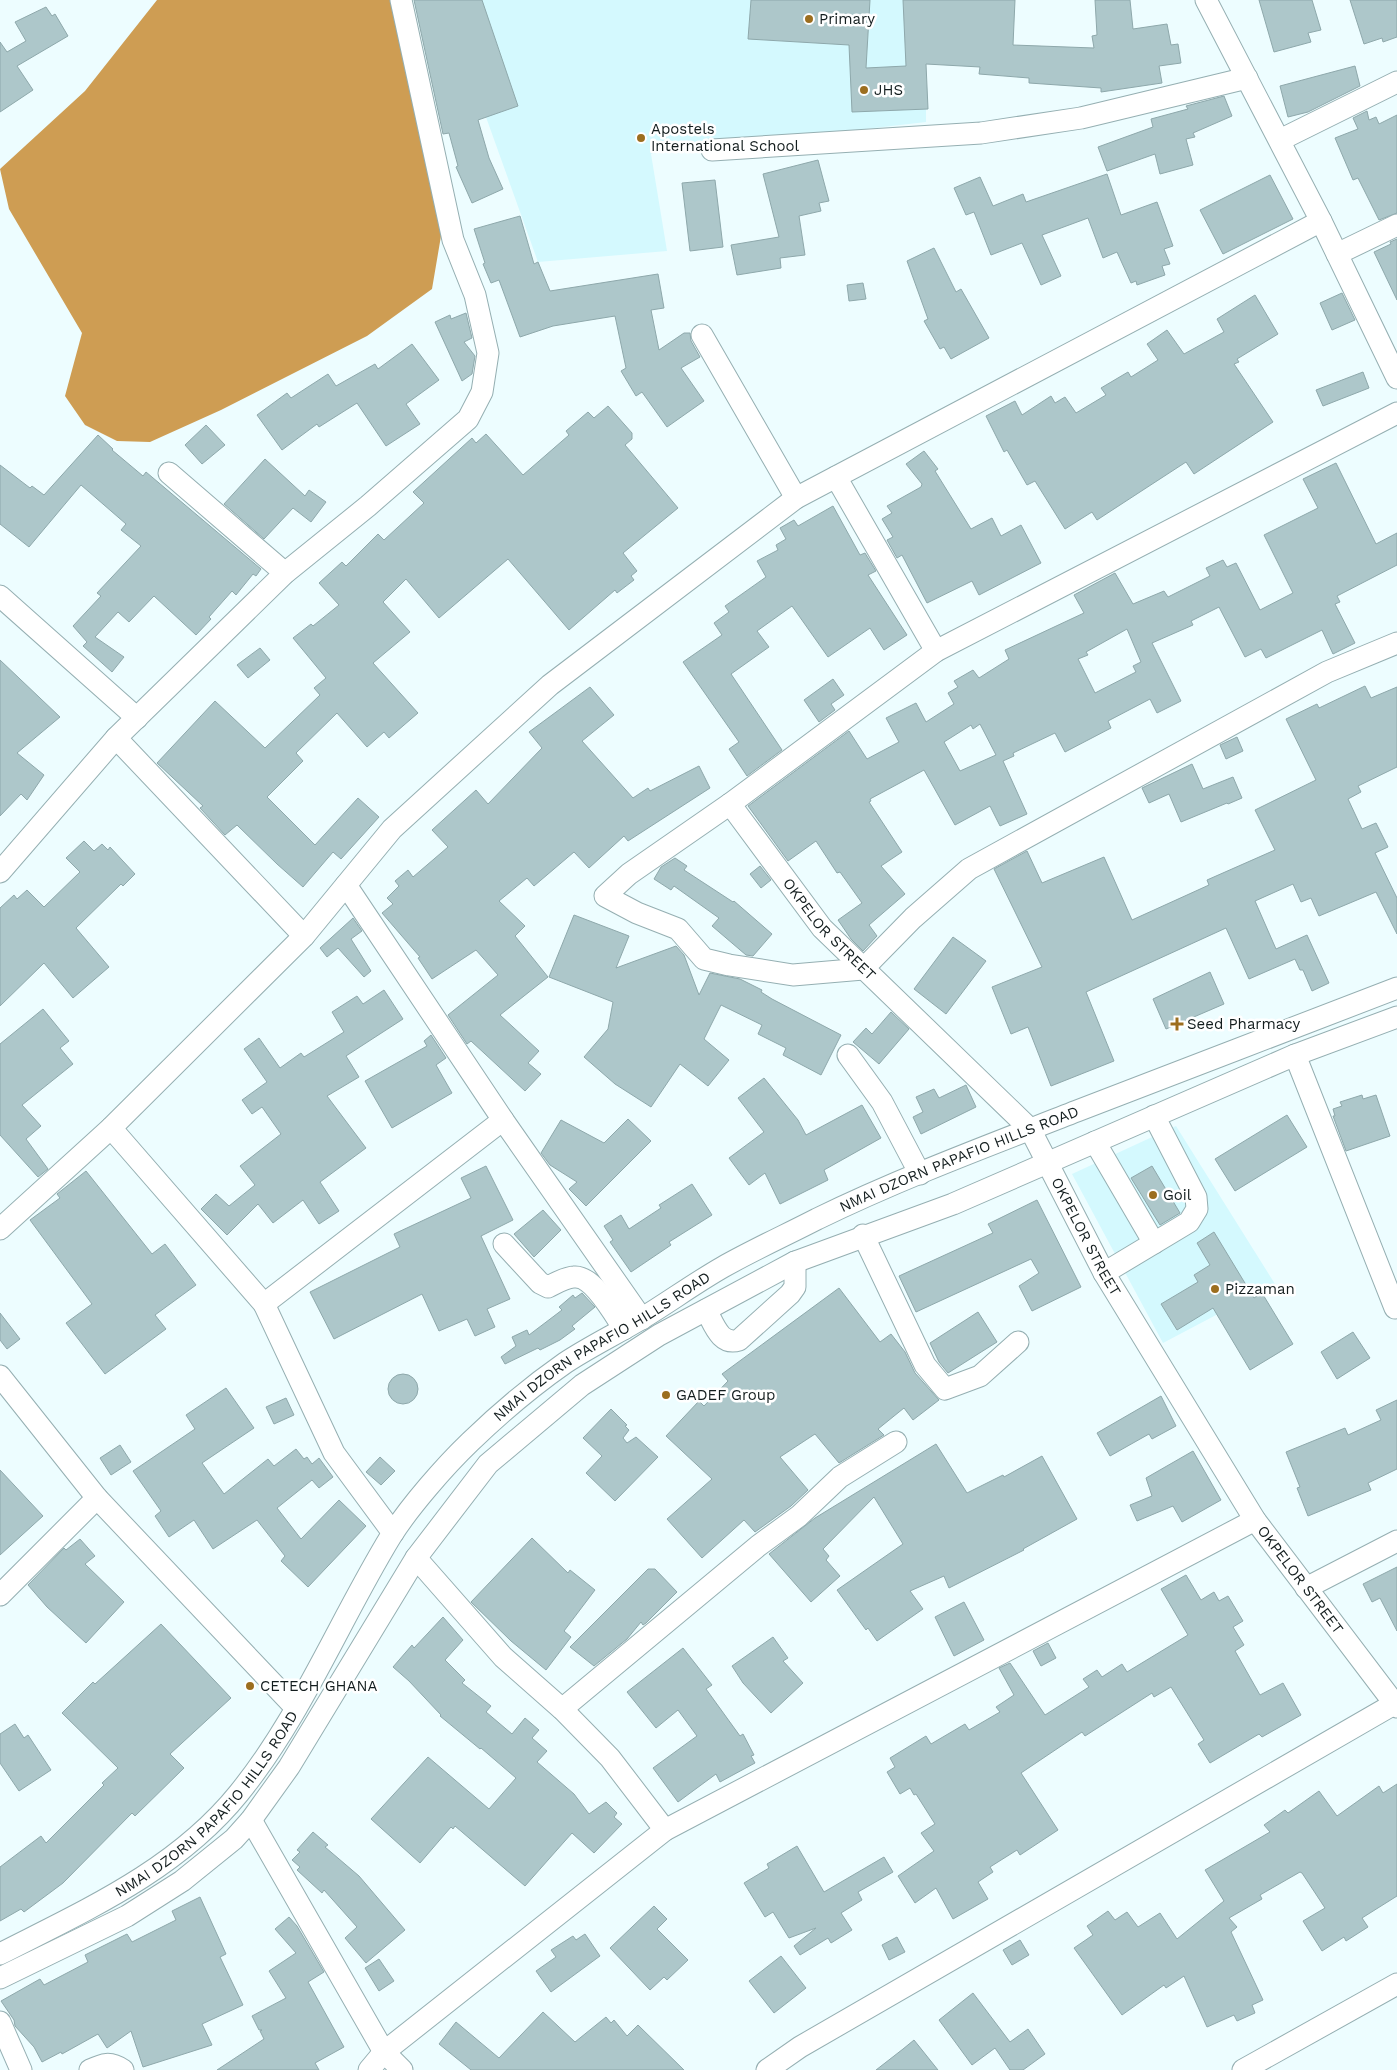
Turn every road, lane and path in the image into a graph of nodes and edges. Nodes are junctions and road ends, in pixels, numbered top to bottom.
1 (400, 0) edge
2 (1206, 0) edge
3 (1247, 78) junction
4 (1397, 82) edge
5 (1280, 140) junction
6 (712, 150) dead end
7 (1321, 221) junction
8 (1397, 224) edge
9 (1337, 254) junction
10 (702, 335) dead end
11 (1397, 378) edge
12 (1397, 413) edge
13 (170, 473) dead end
14 (836, 477) junction
15 (796, 498) junction
16 (285, 572) junction
17 (0, 596) edge
18 (1397, 643) edge
19 (936, 651) junction
20 (137, 718) junction
21 (116, 738) junction
22 (730, 804) junction
23 (2, 865) edge
24 (346, 885) junction
25 (304, 936) junction
26 (863, 969) junction
27 (1397, 988) edge
28 (1397, 1017) edge
29 (848, 1055) dead end
30 (1295, 1055) junction
31 (1154, 1116) junction
32 (503, 1120) junction
33 (111, 1128) junction
34 (1030, 1129) junction
35 (1095, 1142) junction
36 (1047, 1162) junction
37 (920, 1174) junction
38 (0, 1229) edge
39 (863, 1235) junction
40 (1154, 1243) junction
41 (504, 1244) dead end
42 (794, 1262) junction
43 (1104, 1273) junction
44 (264, 1304) junction
45 (1395, 1308) dead end
46 (706, 1310) junction
47 (633, 1324) junction
48 (1018, 1342) dead end
49 (0, 1376) edge
50 (896, 1442) dead end
51 (97, 1498) junction
52 (1255, 1520) junction
53 (393, 1533) junction
54 (1397, 1541) edge
55 (416, 1558) junction
56 (1306, 1588) junction
57 (0, 1595) edge
58 (1396, 1706) edge
59 (296, 1708) junction
60 (562, 1709) junction
61 (251, 1820) junction
62 (665, 1830) junction
63 (0, 1954) edge
64 (0, 1978) edge
65 (1397, 1984) edge
66 (0, 2022) edge
67 (384, 2052) junction
68 (21, 2070) edge
69 (90, 2070) edge
70 (123, 2070) edge
71 (369, 2070) edge
72 (402, 2070) edge
73 (767, 2070) edge
74 (1243, 2070) edge

1 - 16 street
2 - 3 street
3 - 5 street
3 - 6 street
4 - 5 street
5 - 7 street
7 - 9 street
7 - 14 street
8 - 9 street
9 - 11 street
10 - 15 street
12 - 19 street
13 - 16 street
14 - 15 street
14 - 19 street
15 - 24 street
16 - 20 street
17 - 20 street
18 - 26 street
19 - 22 street
20 - 21 street
21 - 23 street
21 - 25 street
22 - 26 street, OKPELOR STREET
22 - 26 street
24 - 25 street
24 - 32 street
25 - 33 street
26 - 34 street, OKPELOR STREET
27 - 34 street, NMAI DZORN PAPAFIO HILLS ROAD
28 - 30 street, NMAI DZORN PAPAFIO HILLS ROAD
29 - 37 street
30 - 31 street, NMAI DZORN PAPAFIO HILLS ROAD
30 - 45 street
31 - 35 street, NMAI DZORN PAPAFIO HILLS ROAD
31 - 40 street
32 - 44 street
32 - 47 street
33 - 38 street
33 - 44 street
34 - 36 street, OKPELOR STREET
34 - 37 street, NMAI DZORN PAPAFIO HILLS ROAD
35 - 36 street, NMAI DZORN PAPAFIO HILLS ROAD
35 - 40 street
36 - 39 street, NMAI DZORN PAPAFIO HILLS ROAD
36 - 43 street, OKPELOR STREET
37 - 47 street, NMAI DZORN PAPAFIO HILLS ROAD
39 - 42 street, NMAI DZORN PAPAFIO HILLS ROAD
39 - 48 street
40 - 43 street
41 - 47 street
42 - 46 street, NMAI DZORN PAPAFIO HILLS ROAD
42 - 46 street
43 - 52 street, OKPELOR STREET
44 - 53 street
46 - 55 street, NMAI DZORN PAPAFIO HILLS ROAD
47 - 53 street, NMAI DZORN PAPAFIO HILLS ROAD
49 - 51 street
50 - 60 street
51 - 57 street
51 - 59 street
52 - 56 street, OKPELOR STREET
52 - 62 street
53 - 59 street, NMAI DZORN PAPAFIO HILLS ROAD
54 - 56 street
55 - 60 street
55 - 61 street, NMAI DZORN PAPAFIO HILLS ROAD
56 - 58 street, OKPELOR STREET
58 - 73 street
59 - 63 street, NMAI DZORN PAPAFIO HILLS ROAD
60 - 62 street
61 - 64 street, NMAI DZORN PAPAFIO HILLS ROAD
61 - 67 street
62 - 67 street
65 - 74 street
66 - 68 street
67 - 71 street
67 - 72 street
69 - 70 street

